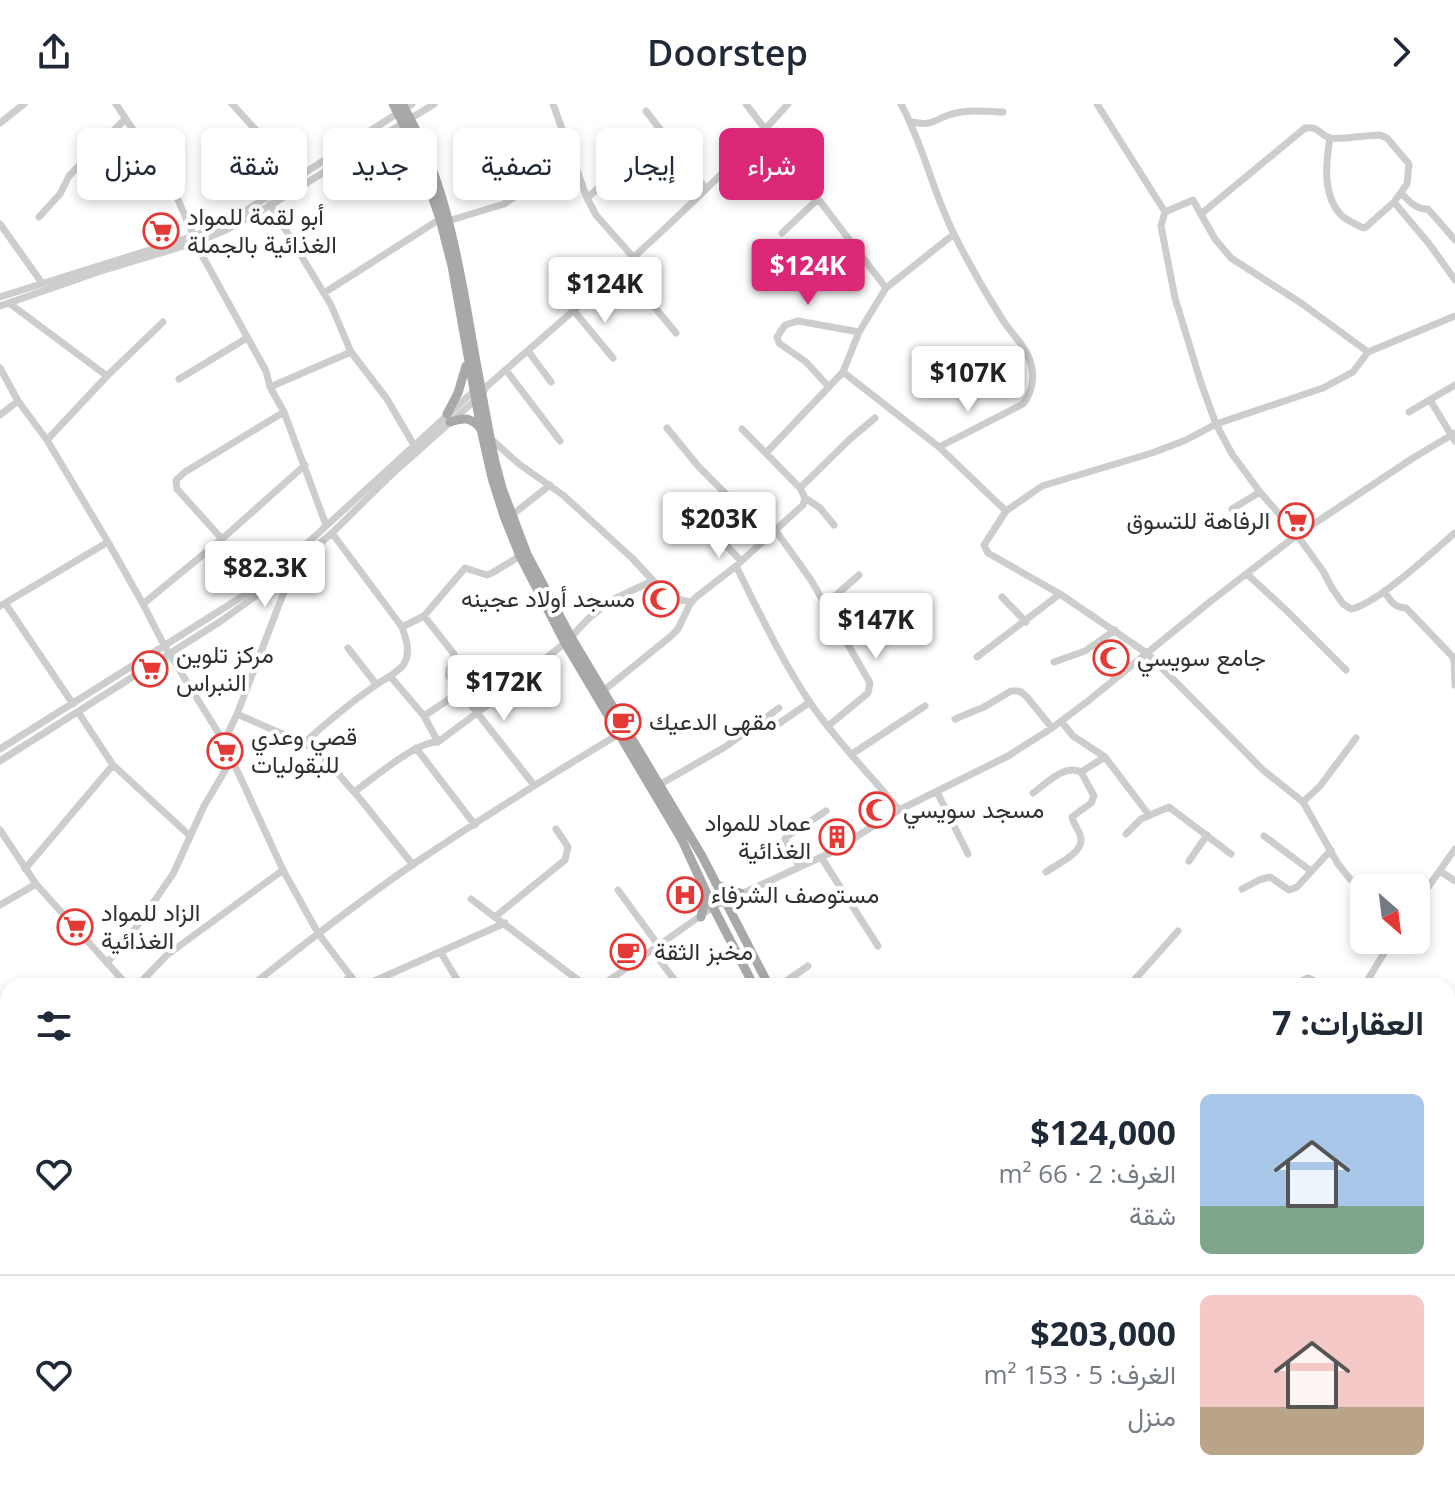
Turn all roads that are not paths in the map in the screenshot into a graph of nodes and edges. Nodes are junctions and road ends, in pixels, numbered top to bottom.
1 (24, 104) edge
2 (116, 104) edge
3 (232, 104) edge
4 (434, 104) edge
5 (553, 104) edge
6 (746, 104) edge
7 (788, 104) edge
8 (901, 104) edge
9 (1097, 104) edge
10 (402, 107) edge
11 (0, 108) edge
12 (646, 111) dead end
13 (1003, 112) dead end
14 (7, 117) junction
15 (125, 119) junction
16 (407, 121) junction
17 (911, 122) junction
18 (0, 123) edge
19 (254, 128) edge
20 (562, 128) edge
21 (660, 128) edge
22 (764, 128) edge
23 (767, 128) edge
24 (1330, 138) junction
25 (307, 172) edge
26 (719, 176) edge
27 (580, 177) edge
28 (703, 185) edge
29 (706, 189) junction
30 (596, 190) edge
31 (1401, 193) junction
32 (587, 198) junction
33 (271, 200) edge
34 (510, 200) edge
35 (817, 200) joint
36 (269, 202) junction
37 (1394, 202) junction
38 (1165, 212) junction
39 (1201, 214) junction
40 (39, 217) dead end
41 (444, 220) junction
42 (0, 224) edge
43 (782, 233) dead end
44 (954, 234) junction
45 (196, 239) junction
46 (1455, 240) edge
47 (634, 258) junction
48 (622, 268) junction
49 (1455, 280) edge
50 (42, 283) junction
51 (886, 288) junction
52 (324, 293) junction
53 (0, 297) edge
54 (4, 304) edge
55 (574, 311) junction
56 (1455, 316) edge
57 (163, 322) dead end
58 (859, 332) junction
59 (676, 333) dead end
60 (247, 338) junction
61 (528, 351) junction
62 (351, 352) junction
63 (1368, 352) junction
64 (613, 358) dead end
65 (468, 359) junction
66 (0, 368) edge
67 (506, 370) junction
68 (843, 372) junction
69 (107, 376) junction
70 (179, 379) dead end
71 (551, 382) dead end
72 (1455, 385) edge
73 (270, 387) junction
74 (829, 387) junction
75 (480, 391) junction
76 (1430, 400) junction
77 (18, 401) junction
78 (284, 412) junction
79 (1409, 412) dead end
80 (0, 415) edge
81 (449, 418) junction
82 (875, 418) dead end
83 (1216, 424) junction
84 (667, 428) dead end
85 (481, 429) junction
86 (742, 429) dead end
87 (1454, 436) edge
88 (490, 438) junction
89 (47, 440) junction
90 (560, 441) dead end
91 (939, 447) junction
92 (415, 448) junction
93 (766, 453) junction
94 (305, 465) junction
95 (550, 485) junction
96 (800, 488) junction
97 (1260, 492) junction
98 (805, 498) junction
99 (1232, 509) dead end
100 (1006, 511) junction
101 (512, 515) junction
102 (326, 525) junction
103 (707, 525) dead end
104 (834, 525) dead end
105 (332, 533) junction
106 (1455, 533) edge
107 (772, 534) junction
108 (1297, 535) junction
109 (222, 539) junction
110 (108, 542) junction
111 (520, 556) junction
112 (295, 564) junction
113 (738, 564) junction
114 (1247, 574) junction
115 (859, 575) dead end
116 (652, 581) junction
117 (1384, 591) junction
118 (1060, 594) junction
119 (1002, 597) dead end
120 (691, 602) junction
121 (143, 604) junction
122 (826, 604) junction
123 (3, 605) edge
124 (424, 616) junction
125 (1026, 622) junction
126 (402, 627) junction
127 (1115, 630) junction
128 (568, 640) junction
129 (348, 648) dead end
130 (166, 649) junction
131 (1148, 654) junction
132 (977, 657) dead end
133 (1054, 662) dead end
134 (1346, 670) dead end
135 (390, 676) junction
136 (376, 684) junction
137 (1455, 685) edge
138 (603, 691) junction
139 (460, 692) junction
140 (810, 702) junction
141 (73, 704) junction
142 (925, 706) dead end
143 (779, 708) dead end
144 (78, 712) junction
145 (476, 713) junction
146 (237, 714) junction
147 (424, 716) junction
148 (955, 719) dead end
149 (1061, 721) junction
150 (828, 726) junction
151 (1052, 728) junction
152 (771, 729) dead end
153 (619, 734) junction
154 (1356, 738) dead end
155 (224, 742) junction
156 (438, 742) junction
157 (304, 743) junction
158 (416, 748) junction
159 (0, 749) edge
160 (852, 754) junction
161 (1105, 757) junction
162 (232, 759) junction
163 (0, 761) edge
164 (113, 765) junction
165 (1081, 772) junction
166 (534, 785) junction
167 (659, 785) junction
168 (354, 792) junction
169 (937, 792) junction
170 (1033, 793) dead end
171 (1303, 802) junction
172 (899, 810) junction
173 (826, 811) dead end
174 (1149, 815) junction
175 (475, 825) junction
176 (556, 829) dead end
177 (0, 830) edge
178 (1126, 834) dead end
179 (189, 835) junction
180 (1207, 835) junction
181 (1264, 836) dead end
182 (1455, 849) edge
183 (1331, 850) junction
184 (968, 854) dead end
185 (1231, 854) dead end
186 (821, 857) junction
187 (1189, 861) dead end
188 (413, 865) junction
189 (799, 867) junction
190 (25, 869) junction
191 (283, 870) junction
192 (1311, 871) junction
193 (1440, 871) junction
194 (1046, 872) dead end
195 (1350, 879) edge
196 (1455, 881) edge
197 (715, 883) junction
198 (36, 884) junction
199 (1430, 885) edge
200 (704, 887) junction
201 (1242, 889) dead end
202 (618, 890) dead end
203 (740, 893) junction
204 (471, 899) dead end
205 (724, 901) junction
206 (0, 905) edge
207 (713, 907) junction
208 (496, 916) junction
209 (701, 917) junction
210 (505, 923) junction
211 (1178, 931) dead end
212 (318, 933) junction
213 (878, 946) dead end
214 (656, 948) junction
215 (441, 953) junction
216 (1383, 954) edge
217 (107, 963) junction
218 (808, 966) dead end
219 (351, 976) joint
220 (121, 978) edge
221 (145, 978) edge
222 (261, 978) edge
223 (349, 978) edge
224 (380, 978) edge
225 (456, 978) edge
226 (576, 978) edge
227 (613, 978) edge
228 (674, 978) edge
229 (750, 978) edge
230 (765, 978) edge
231 (791, 978) edge
232 (1136, 978) edge
233 (1369, 978) edge

1 - 14 street
2 - 15 street
3 - 19 street
4 - 16 street
5 - 20 street
6 - 22 street
7 - 23 street
8 - 17 street
9 - 38 street
10 - 16 main road
10 - 25 street
11 - 14 street
12 - 21 street
13 - 17 street
14 - 18 street
15 - 40 street
15 - 45 street
16 - 36 street
16 - 41 main road
17 - 44 street
24 - 31 street
24 - 37 street
24 - 39 street
26 - 29 street
27 - 32 street
28 - 29 street
29 - 47 street
30 - 32 street
31 - 37 street
31 - 46 street
32 - 47 street
33 - 36 street
34 - 41 street
35 - 43 street
35 - 51 street
36 - 45 street
36 - 52 street
37 - 49 street
38 - 39 street
38 - 83 street
39 - 63 street
41 - 52 street
41 - 65 main road
41 - 75 main road
42 - 50 street
44 - 51 street
44 - 91 street
45 - 50 street
45 - 54 street
45 - 60 street
47 - 48 street
48 - 55 street
48 - 59 street
50 - 53 street
51 - 58 street
52 - 62 street
54 - 69 street
55 - 61 street
55 - 64 street
56 - 63 street
57 - 69 street
58 - 68 street
58 - 74 street
60 - 70 street
60 - 73 street
61 - 67 street
61 - 71 street
62 - 73 street
62 - 92 street
63 - 83 street
65 - 75 main road
65 - 81 main road
66 - 77 street
67 - 75 street
67 - 90 street
68 - 74 street
68 - 91 street
69 - 89 street
72 - 76 street
73 - 78 street
74 - 93 street
75 - 81 street
75 - 85 main road
75 - 88 main road
76 - 79 street
76 - 87 street
77 - 80 street
77 - 89 street
78 - 94 street
78 - 109 street
81 - 85 main road
81 - 92 street
82 - 96 street
83 - 97 street
83 - 100 street
84 - 107 street
85 - 111 main road
86 - 93 street
87 - 108 street
88 - 95 street
88 - 101 main road
89 - 110 street
91 - 100 street
92 - 102 street
92 - 105 street
93 - 96 street
94 - 102 street
94 - 109 street
95 - 101 street
95 - 116 street
96 - 98 street
97 - 99 street
97 - 108 street
98 - 104 street
98 - 107 street
100 - 118 street
101 - 128 main road
102 - 130 street
103 - 113 street
105 - 112 street
105 - 126 street
106 - 117 street
107 - 113 street
107 - 122 street
108 - 114 street
108 - 117 street
109 - 121 street
110 - 121 street
110 - 123 street
111 - 124 street
111 - 128 main road
112 - 130 street
112 - 146 street
113 - 120 street
113 - 140 street
114 - 131 street
114 - 134 street
115 - 122 street
116 - 120 street
116 - 128 street
117 - 137 street
118 - 125 street
118 - 127 street
119 - 125 street
120 - 138 street
121 - 130 street
122 - 150 street
123 - 141 street
124 - 126 street
124 - 139 street
125 - 132 street
126 - 135 street
127 - 131 street
127 - 133 street
128 - 138 main road
128 - 145 street
128 - 153 main road
129 - 136 street
130 - 141 street
130 - 144 street
130 - 155 street
131 - 149 street
131 - 171 street
135 - 136 street
135 - 147 street
136 - 157 street
138 - 167 main road
139 - 145 street
139 - 147 street
140 - 150 street
140 - 152 street
141 - 159 street
142 - 160 street
143 - 167 street
144 - 163 street
144 - 164 street
145 - 156 street
145 - 166 street
146 - 155 street
146 - 157 street
147 - 156 street
148 - 151 street
149 - 151 street
149 - 161 street
150 - 160 street
151 - 169 street
153 - 166 street
153 - 200 main road
154 - 171 street
155 - 162 street
156 - 158 street
157 - 168 street
158 - 168 street
158 - 175 street
160 - 172 street
161 - 165 street
161 - 174 street
162 - 179 street
162 - 191 street
164 - 179 street
164 - 190 street
165 - 170 street
165 - 194 street
166 - 175 street
167 - 197 main road
168 - 188 street
169 - 172 street
169 - 184 street
171 - 183 street
172 - 186 street
173 - 189 street
174 - 178 street
174 - 180 street
175 - 188 street
176 - 208 street
177 - 190 street
179 - 217 street
180 - 185 street
180 - 187 street
181 - 192 street
182 - 193 street
183 - 192 street
183 - 195 street
186 - 189 street
186 - 213 street
188 - 212 street
189 - 203 street
190 - 198 street
191 - 212 street
191 - 221 street
192 - 201 street
193 - 196 street
193 - 199 street
197 - 203 main road
197 - 205 main road
198 - 206 street
198 - 217 street
200 - 207 main road
200 - 209 main road
202 - 214 street
203 - 205 street
204 - 208 street
205 - 207 street
205 - 230 main road
207 - 209 street
207 - 229 main road
208 - 210 street
209 - 214 street
210 - 215 street
210 - 226 street
211 - 232 street
212 - 219 street
212 - 222 street
214 - 227 street
214 - 228 street
215 - 224 street
215 - 225 street
216 - 233 street
217 - 220 street
218 - 231 street
219 - 223 street

